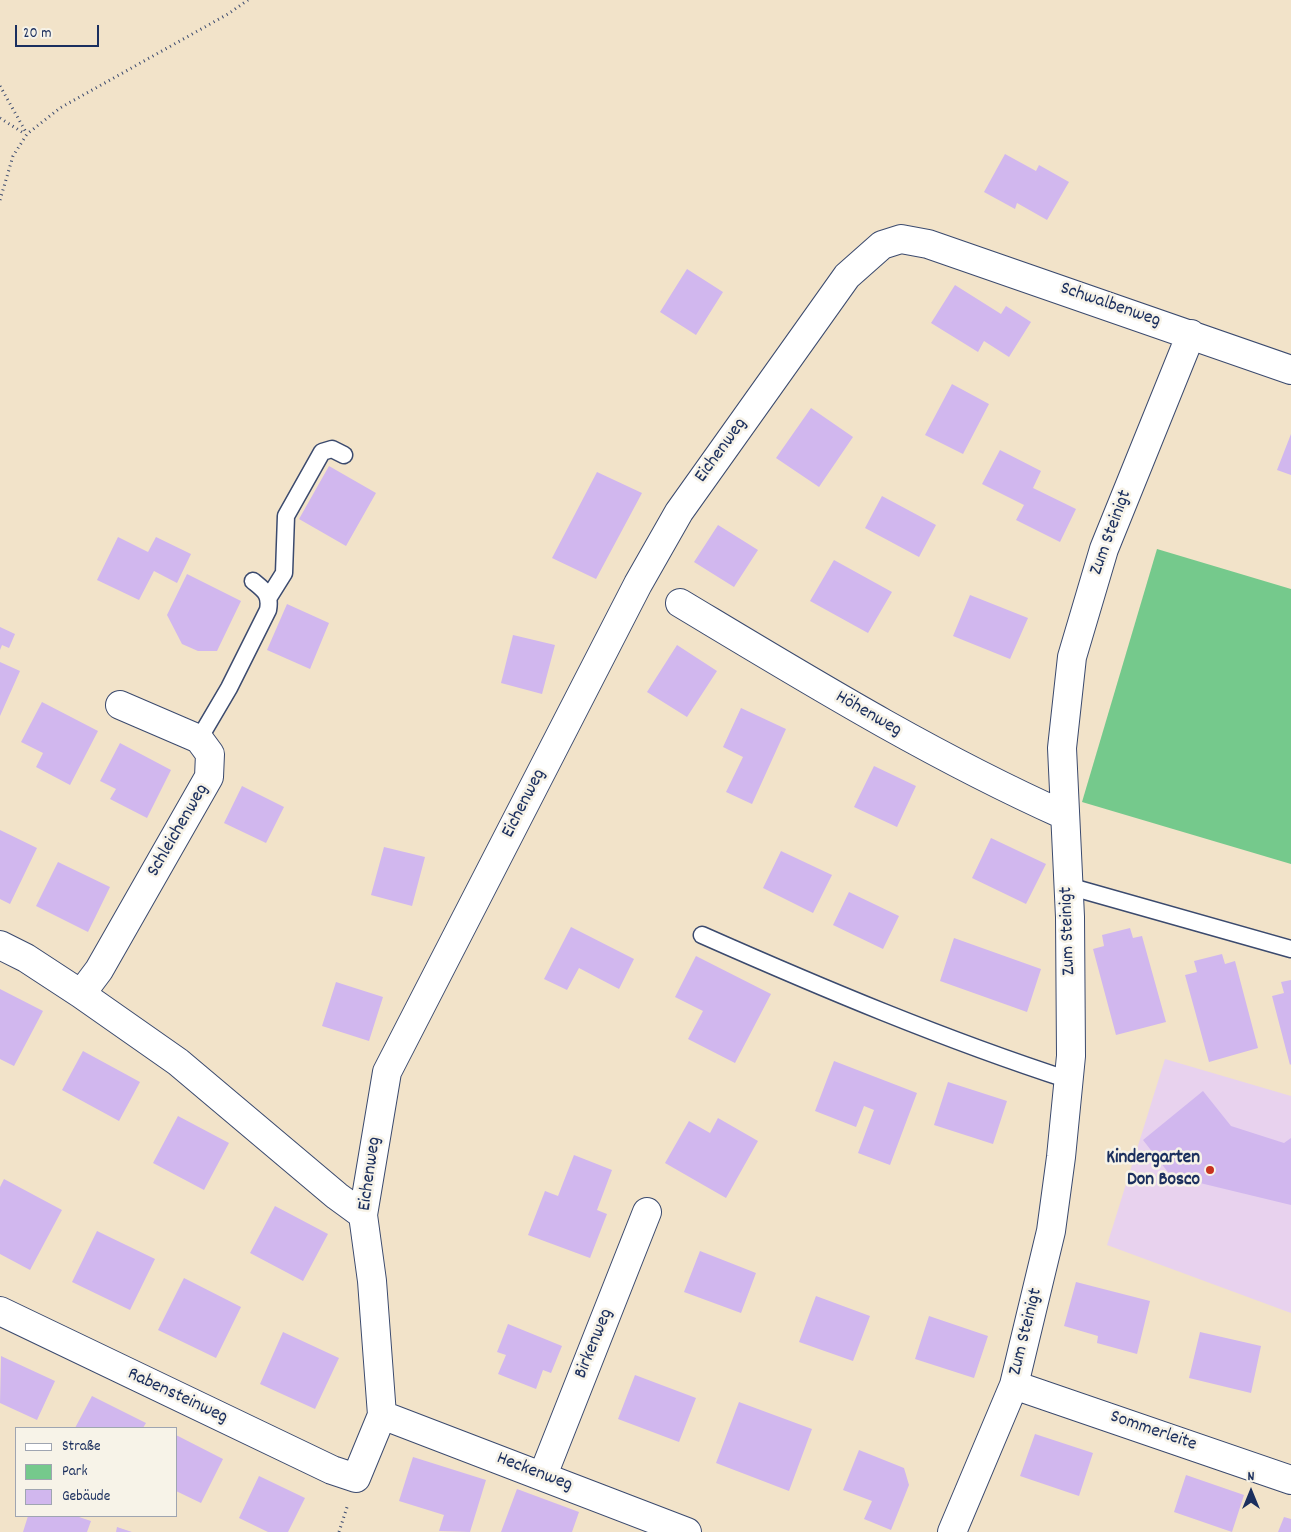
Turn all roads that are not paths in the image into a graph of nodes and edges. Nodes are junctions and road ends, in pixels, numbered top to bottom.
1 (928, 244) joint
2 (1191, 334) junction
3 (1291, 370) edge
4 (344, 455) dead end
5 (253, 581) dead end
6 (269, 597) junction
7 (680, 603) dead end
8 (120, 705) dead end
9 (199, 739) junction
10 (1064, 815) junction
11 (1068, 886) junction
12 (702, 935) dead end
13 (0, 945) edge
14 (1291, 949) edge
15 (81, 994) junction
16 (1069, 1080) junction
17 (646, 1212) dead end
18 (363, 1215) junction
19 (0, 1311) edge
20 (1014, 1385) junction
21 (382, 1414) junction
22 (543, 1476) junction
23 (356, 1478) joint
24 (1291, 1480) edge
25 (687, 1532) edge
26 (952, 1532) edge

1 - 2 street, Schwalbenweg
1 - 18 street, Eichenweg
2 - 3 street, Schwalbenweg
2 - 10 street, Zum Steinigt
4 - 6 lane
5 - 6 lane
6 - 9 lane
7 - 10 street, Höhenweg
8 - 9 street
9 - 15 street, Schleichenweg
10 - 11 street, Zum Steinigt
11 - 14 lane
11 - 16 street, Zum Steinigt
12 - 16 lane
13 - 15 street
15 - 18 street
16 - 20 street, Zum Steinigt
17 - 22 street, Birkenweg
18 - 21 street, Eichenweg
19 - 23 street, Rabensteinweg
20 - 24 street, Sommerleite
20 - 26 street, Zum Steinigt
21 - 22 street, Heckenweg
21 - 23 street, Eichenweg
22 - 25 street, Heckenweg

